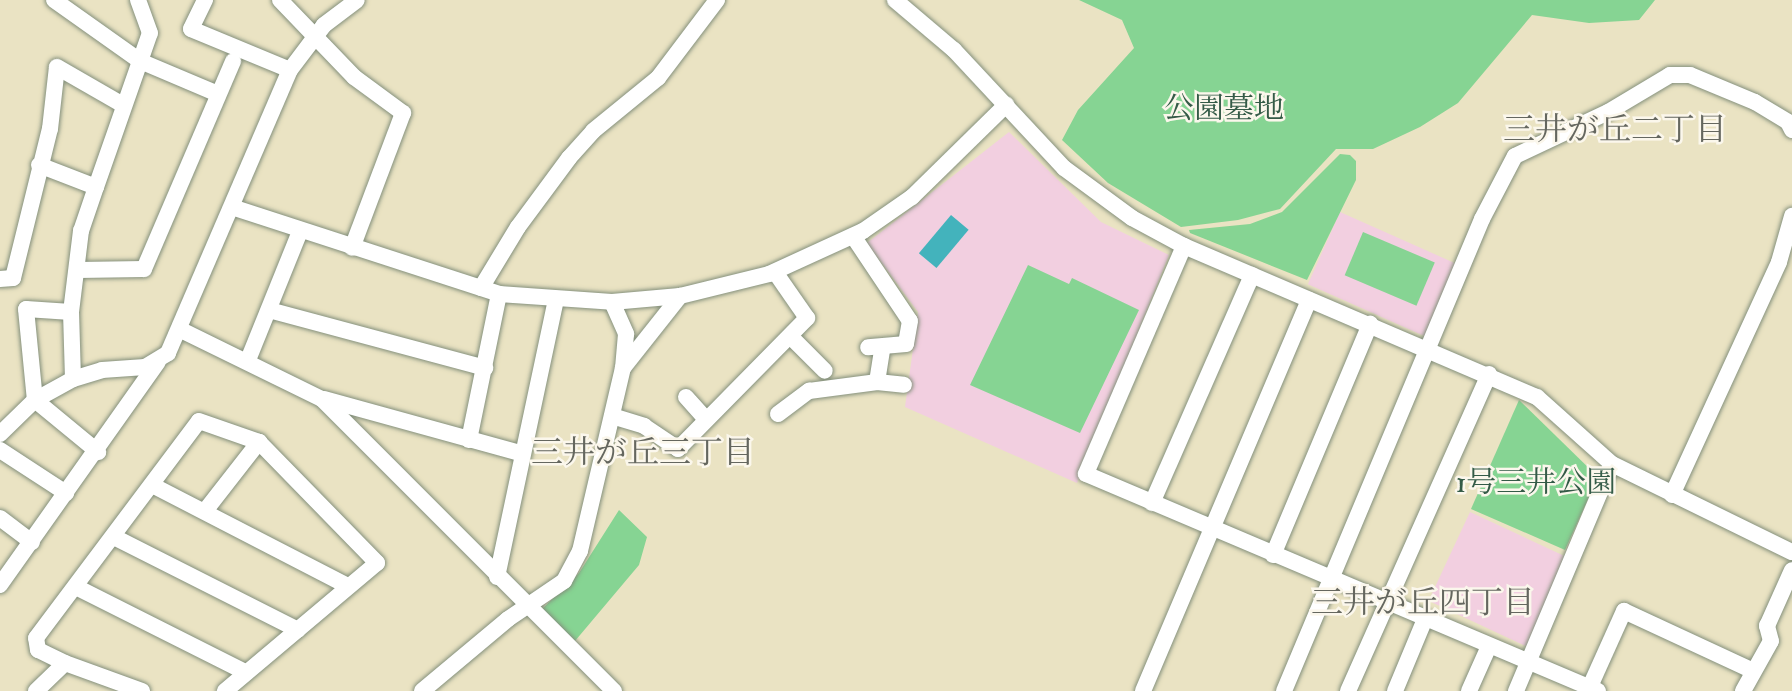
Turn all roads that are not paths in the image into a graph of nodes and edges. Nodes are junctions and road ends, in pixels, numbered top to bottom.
1 (54, 0) edge
2 (138, 0) edge
3 (205, 0) edge
4 (280, 0) edge
5 (357, 0) edge
6 (717, 0) edge
7 (895, 0) edge
8 (314, 36) junction
9 (140, 61) junction
10 (233, 61) dead end
11 (290, 70) junction
12 (218, 94) junction
13 (123, 105) junction
14 (1006, 105) junction
15 (1792, 130) edge
16 (39, 165) junction
17 (96, 187) junction
18 (232, 207) junction
19 (1792, 216) edge
20 (300, 231) junction
21 (853, 236) junction
22 (1184, 246) junction
23 (352, 248) junction
24 (78, 270) junction
25 (775, 272) junction
26 (1252, 275) junction
27 (0, 279) edge
28 (481, 288) junction
29 (499, 294) junction
30 (680, 296) junction
31 (1309, 299) junction
32 (556, 300) junction
33 (612, 302) junction
34 (270, 310) junction
35 (71, 312) junction
36 (1370, 324) junction
37 (181, 330) junction
38 (790, 336) junction
39 (1429, 348) junction
40 (248, 360) junction
41 (158, 362) junction
42 (485, 368) junction
43 (623, 368) junction
44 (825, 371) dead end
45 (1489, 374) junction
46 (73, 379) junction
47 (877, 382) junction
48 (904, 385) dead end
49 (686, 397) dead end
50 (322, 399) junction
51 (36, 400) junction
52 (778, 414) dead end
53 (612, 416) junction
54 (706, 419) junction
55 (0, 434) edge
56 (470, 439) junction
57 (259, 442) junction
58 (0, 450) edge
59 (98, 452) junction
60 (523, 454) junction
61 (1612, 464) junction
62 (152, 485) junction
63 (66, 493) junction
64 (1672, 495) junction
65 (1152, 503) junction
66 (205, 511) junction
67 (0, 518) edge
68 (1213, 530) junction
69 (114, 537) junction
70 (33, 542) junction
71 (1792, 552) edge
72 (1273, 555) junction
73 (1792, 570) edge
74 (497, 577) junction
75 (1330, 580) junction
76 (0, 585) edge
77 (348, 586) junction
78 (76, 587) junction
79 (1386, 603) junction
80 (529, 608) junction
81 (1425, 619) junction
82 (298, 629) junction
83 (1489, 646) junction
84 (1527, 661) junction
85 (65, 663) junction
86 (1753, 671) junction
87 (245, 672) junction
88 (1591, 690) edge
89 (36, 691) edge
90 (142, 691) edge
91 (225, 691) edge
92 (422, 691) edge
93 (614, 691) edge
94 (1143, 691) edge
95 (1284, 691) edge
96 (1348, 691) edge
97 (1395, 691) edge
98 (1469, 691) edge
99 (1516, 691) edge
100 (1743, 691) edge

1 - 9 street
2 - 9 street
3 - 11 street
4 - 8 street
5 - 8 street
6 - 28 street
7 - 14 street
8 - 11 street
8 - 23 street
9 - 12 street
9 - 13 street
10 - 12 street
11 - 18 street
12 - 24 street
13 - 16 street
13 - 17 street
14 - 21 street
14 - 22 street
15 - 39 street
16 - 17 street
16 - 27 street
17 - 24 street
18 - 20 street
18 - 37 street
19 - 64 street
20 - 23 street
20 - 34 street
21 - 25 street
21 - 47 street
22 - 26 street
22 - 65 street
23 - 28 street
24 - 35 street
25 - 30 street
25 - 38 street
26 - 31 street
26 - 65 street
28 - 29 street
29 - 32 street
29 - 42 street
30 - 33 street
30 - 43 street
31 - 36 street
31 - 68 street
32 - 33 street
32 - 60 street
33 - 43 street
34 - 40 street
34 - 42 street
35 - 46 street
35 - 51 street
36 - 39 street
36 - 72 street
37 - 40 street
37 - 41 street
38 - 44 street
38 - 54 street
39 - 45 street
39 - 75 street
40 - 50 street
41 - 46 street
41 - 59 street
42 - 56 street
43 - 53 street
45 - 61 street
45 - 79 street
46 - 51 street
47 - 48 street
47 - 52 street
49 - 54 street
50 - 56 street
50 - 74 street
51 - 55 street
51 - 59 street
53 - 54 street
53 - 80 street
56 - 60 street
57 - 62 street
57 - 66 street
57 - 77 street
58 - 63 street
59 - 63 street
60 - 74 street
61 - 64 street
61 - 84 street
62 - 66 street
62 - 69 street
63 - 70 street
64 - 71 street
65 - 68 street
66 - 77 street
67 - 70 street
68 - 72 street
68 - 94 street
69 - 78 street
69 - 82 street
70 - 76 street
72 - 75 street
73 - 86 street
74 - 80 street
75 - 79 street
75 - 95 street
77 - 82 street
78 - 85 street
78 - 87 street
79 - 81 street
79 - 96 street
80 - 92 street
80 - 93 street
81 - 83 street
81 - 97 street
82 - 87 street
83 - 84 street
83 - 98 street
84 - 88 street
84 - 99 street
85 - 89 street
85 - 90 street
86 - 88 street
86 - 100 street
87 - 91 street

